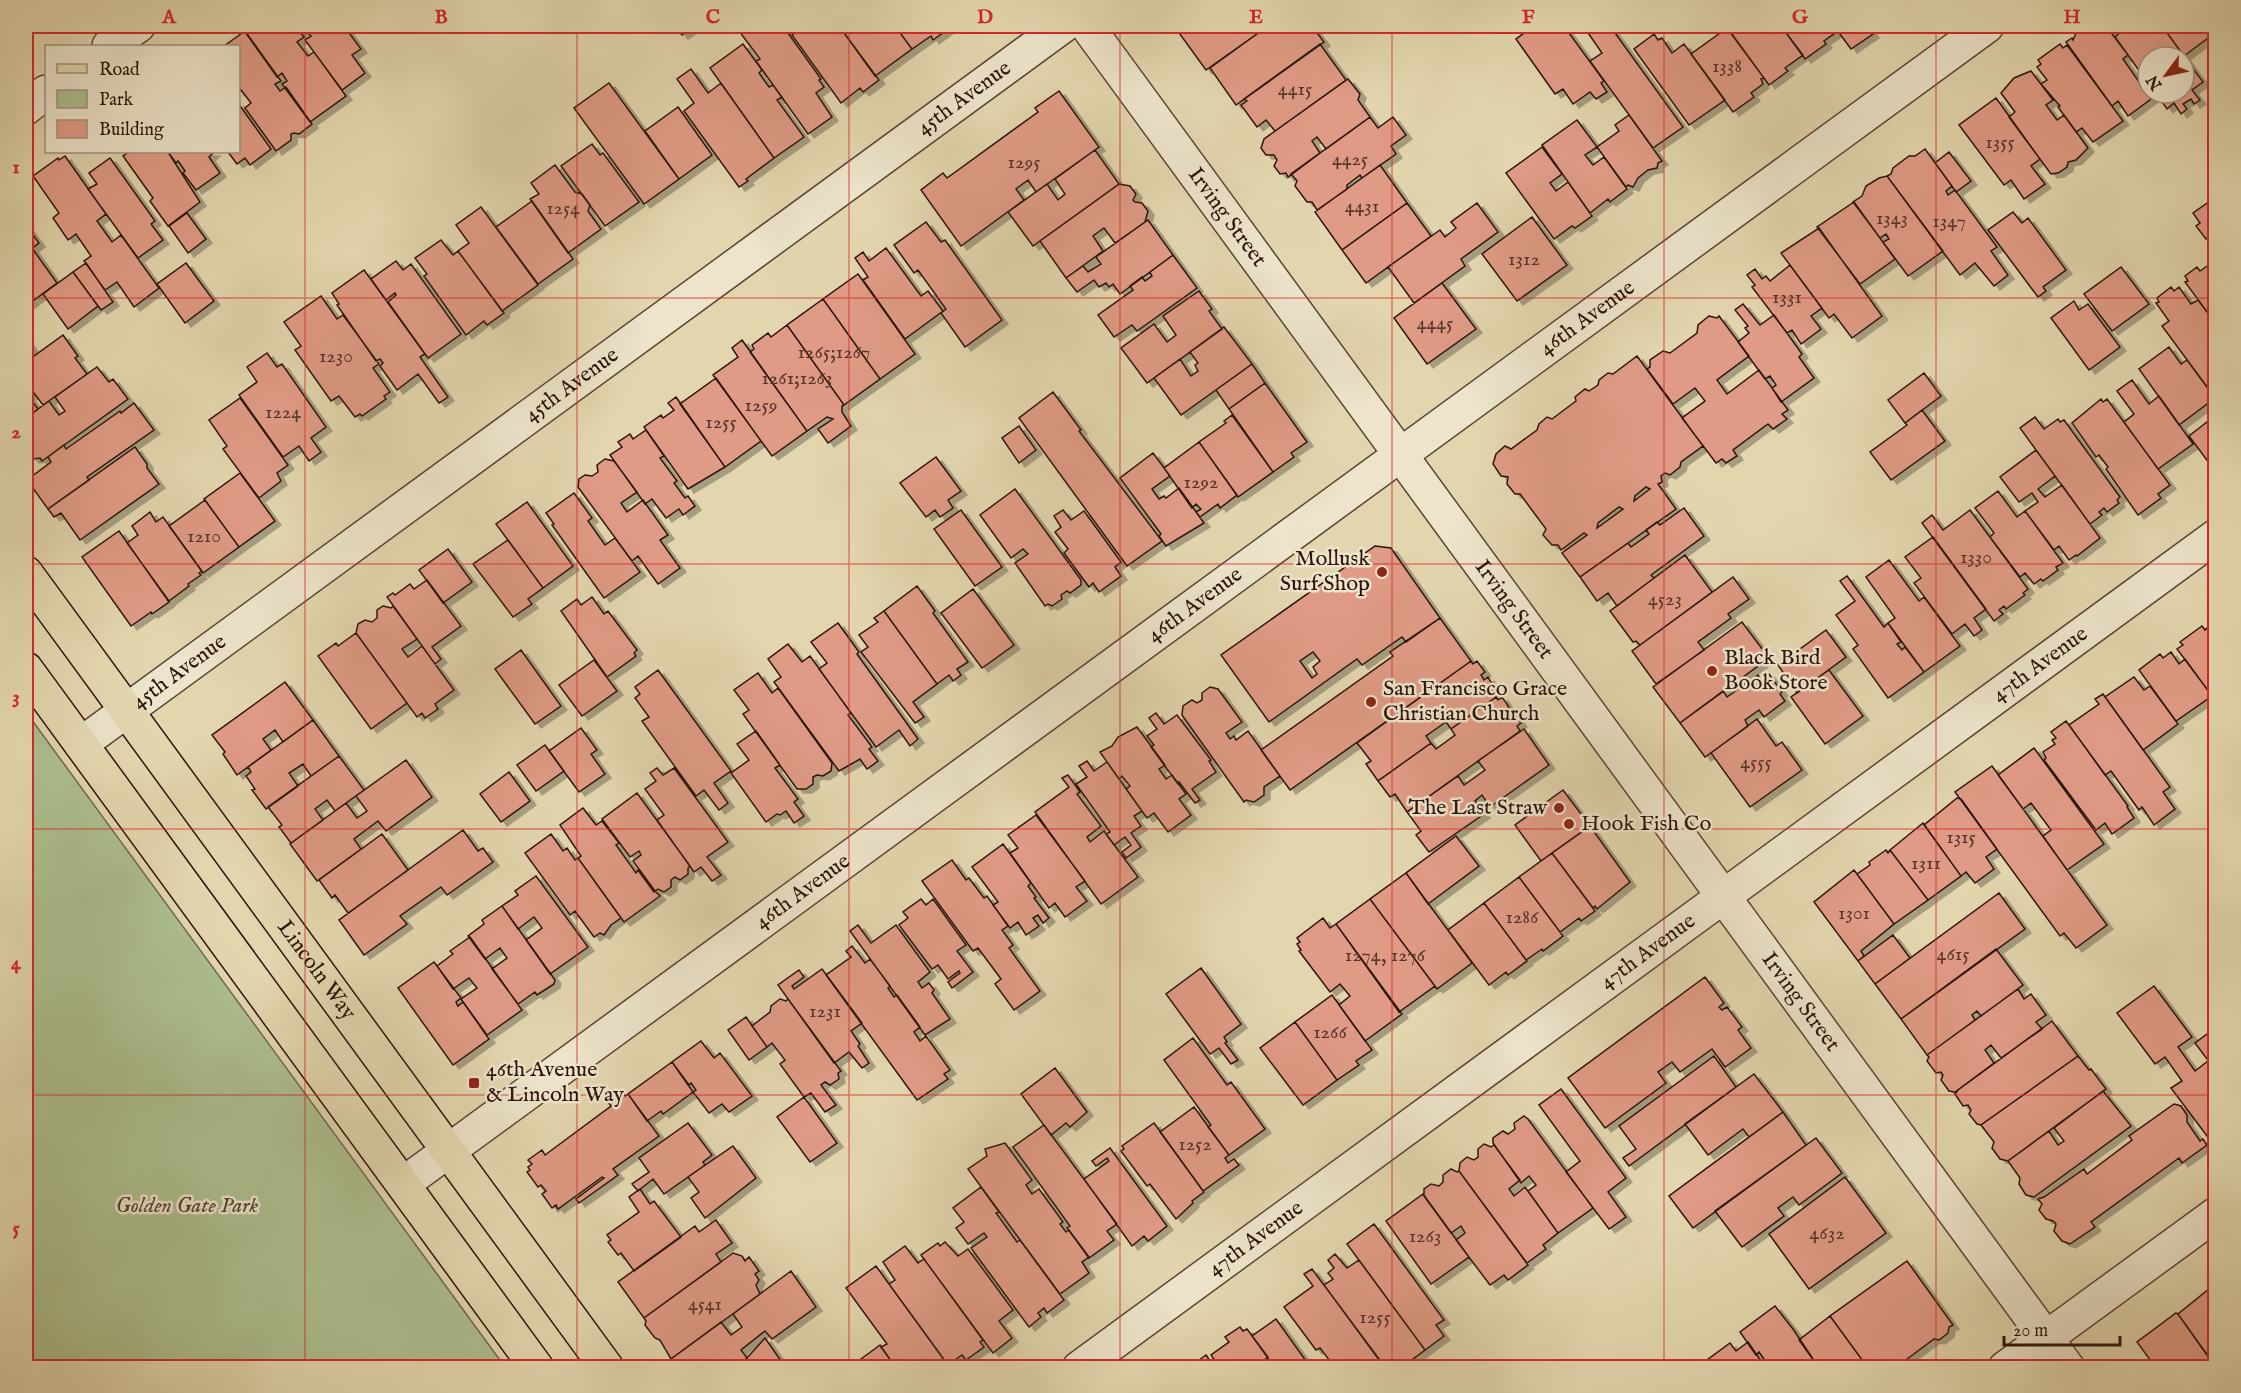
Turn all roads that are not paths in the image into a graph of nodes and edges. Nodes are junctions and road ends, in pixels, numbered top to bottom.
1 (138, 26) edge
2 (1063, 26) edge
3 (1087, 26) edge
4 (1987, 26) edge
5 (110, 45) edge
6 (45, 93) edge
7 (26, 108) edge
8 (1401, 455) junction
9 (2216, 536) edge
10 (26, 573) edge
11 (26, 669) edge
12 (126, 711) junction
13 (81, 744) junction
14 (1724, 895) junction
15 (449, 1151) junction
16 (402, 1184) junction
17 (2216, 1214) edge
18 (2046, 1338) junction
19 (537, 1368) edge
20 (607, 1368) edge
21 (1079, 1368) edge
22 (2006, 1368) edge
23 (2068, 1368) edge

1 - 5 street
2 - 12 street, 45th Avenue
3 - 8 street, Irving Street
4 - 8 street, 46th Avenue
6 - 7 street
8 - 14 street, Irving Street
8 - 15 street, 46th Avenue
9 - 14 street, 47th Avenue
10 - 12 main road, Lincoln Way
11 - 13 main road
12 - 13 street, 45th Avenue
12 - 15 main road, Lincoln Way
13 - 16 main road
14 - 18 street, Irving Street
14 - 21 street, 47th Avenue
15 - 16 street, 46th Avenue
15 - 20 main road, Lincoln Way
16 - 19 main road
17 - 18 street
18 - 22 street
18 - 23 street, Irving Street

